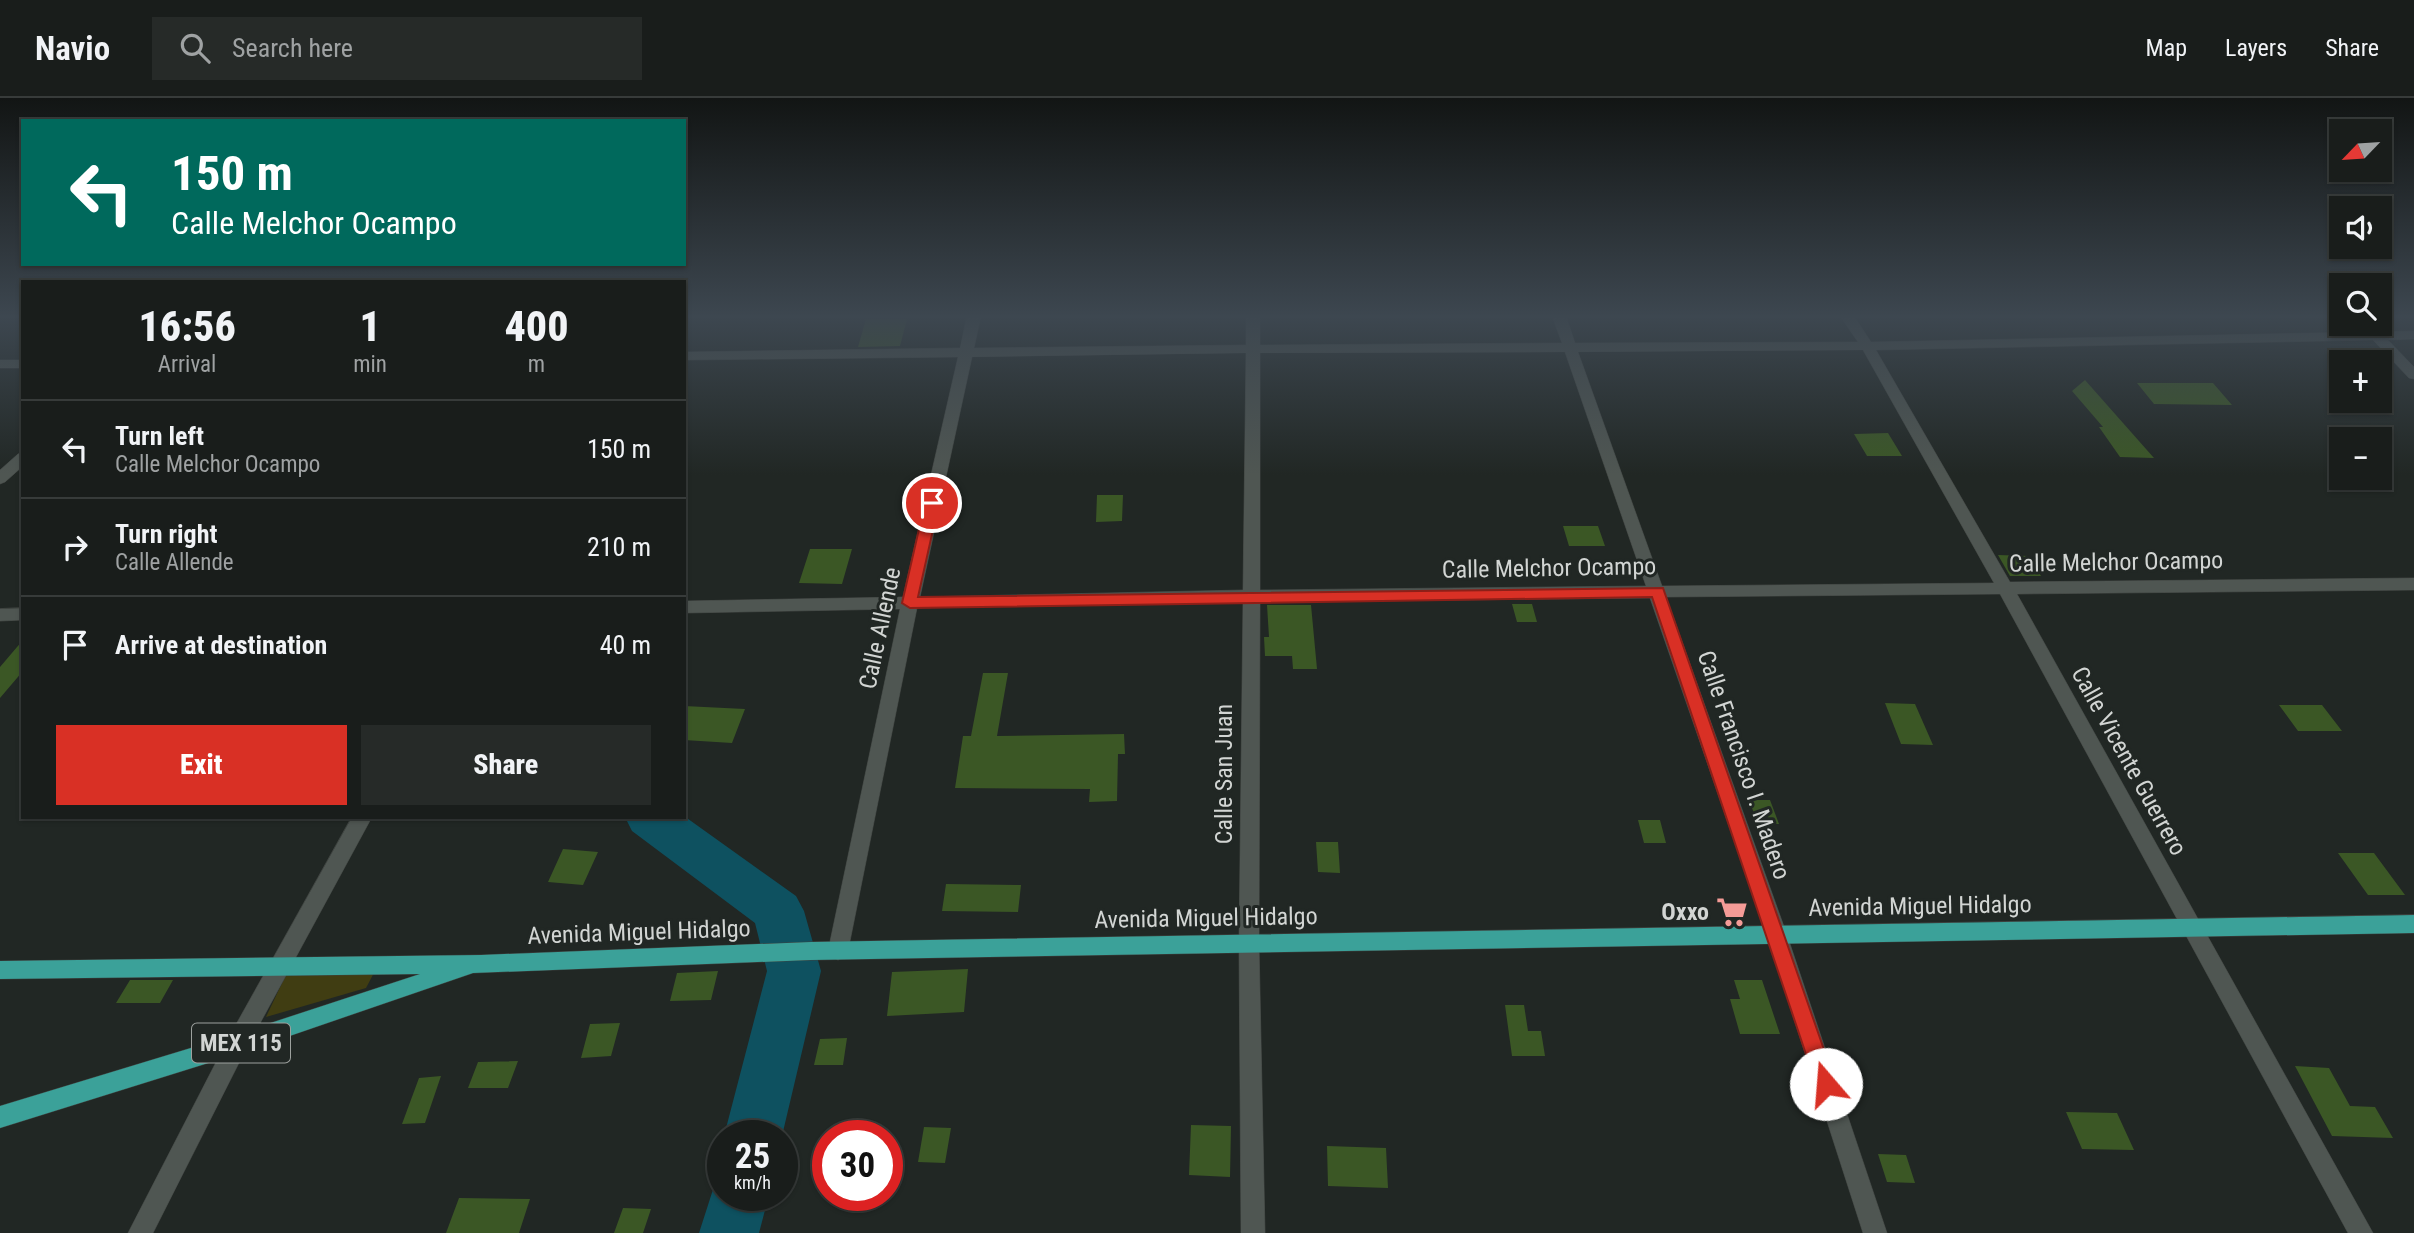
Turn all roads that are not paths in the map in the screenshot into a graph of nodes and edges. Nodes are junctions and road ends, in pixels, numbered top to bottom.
1 (962, 369) edge
2 (1253, 369) edge
3 (1577, 369) edge
4 (1880, 369) edge
5 (21, 459) edge
6 (0, 479) edge
7 (2414, 584) edge
8 (2005, 588) junction
9 (1658, 592) junction
10 (1251, 596) junction
11 (910, 603) junction
12 (686, 607) edge
13 (21, 614) edge
14 (0, 615) edge
15 (361, 819) edge
16 (2414, 924) edge
17 (2194, 928) junction
18 (1777, 935) junction
19 (1249, 944) junction
20 (838, 951) junction
21 (481, 964) junction
22 (281, 966) junction
23 (0, 970) edge
24 (237, 1044) junction
25 (0, 1117) edge
26 (140, 1233) edge
27 (1253, 1233) edge
28 (1875, 1233) edge
29 (2361, 1233) edge

1 - 11 street, Calle Allende
2 - 10 street, Calle San Juan
3 - 9 street, Calle Francisco I. Madero
4 - 8 street, Calle Vicente Guerrero
5 - 6 street
7 - 8 street, Calle Melchor Ocampo
8 - 9 street, Calle Melchor Ocampo
8 - 17 street, Calle Vicente Guerrero
9 - 10 street, Calle Melchor Ocampo
9 - 18 street, Calle Francisco I. Madero
10 - 11 street, Calle Melchor Ocampo
10 - 19 street, Calle San Juan
11 - 12 street, Calle Melchor Ocampo
11 - 20 street, Calle Allende
13 - 14 street
15 - 22 street
16 - 17 main road, Avenida Miguel Hidalgo / MEX 115
17 - 18 main road, Avenida Miguel Hidalgo / MEX 115
17 - 29 street, Calle Vicente Guerrero
18 - 19 main road, Avenida Miguel Hidalgo / MEX 115
18 - 28 street, Calle Francisco I. Madero
19 - 20 main road, Avenida Miguel Hidalgo / MEX 115
19 - 27 street, Calle San Juan
20 - 21 main road, Avenida Miguel Hidalgo / MEX 115
21 - 22 main road, Avenida Miguel Hidalgo / MEX 115
21 - 24 main road, MEX 115
22 - 23 main road, Avenida Miguel Hidalgo / MEX 115
22 - 24 street
24 - 25 main road, MEX 115
24 - 26 street

